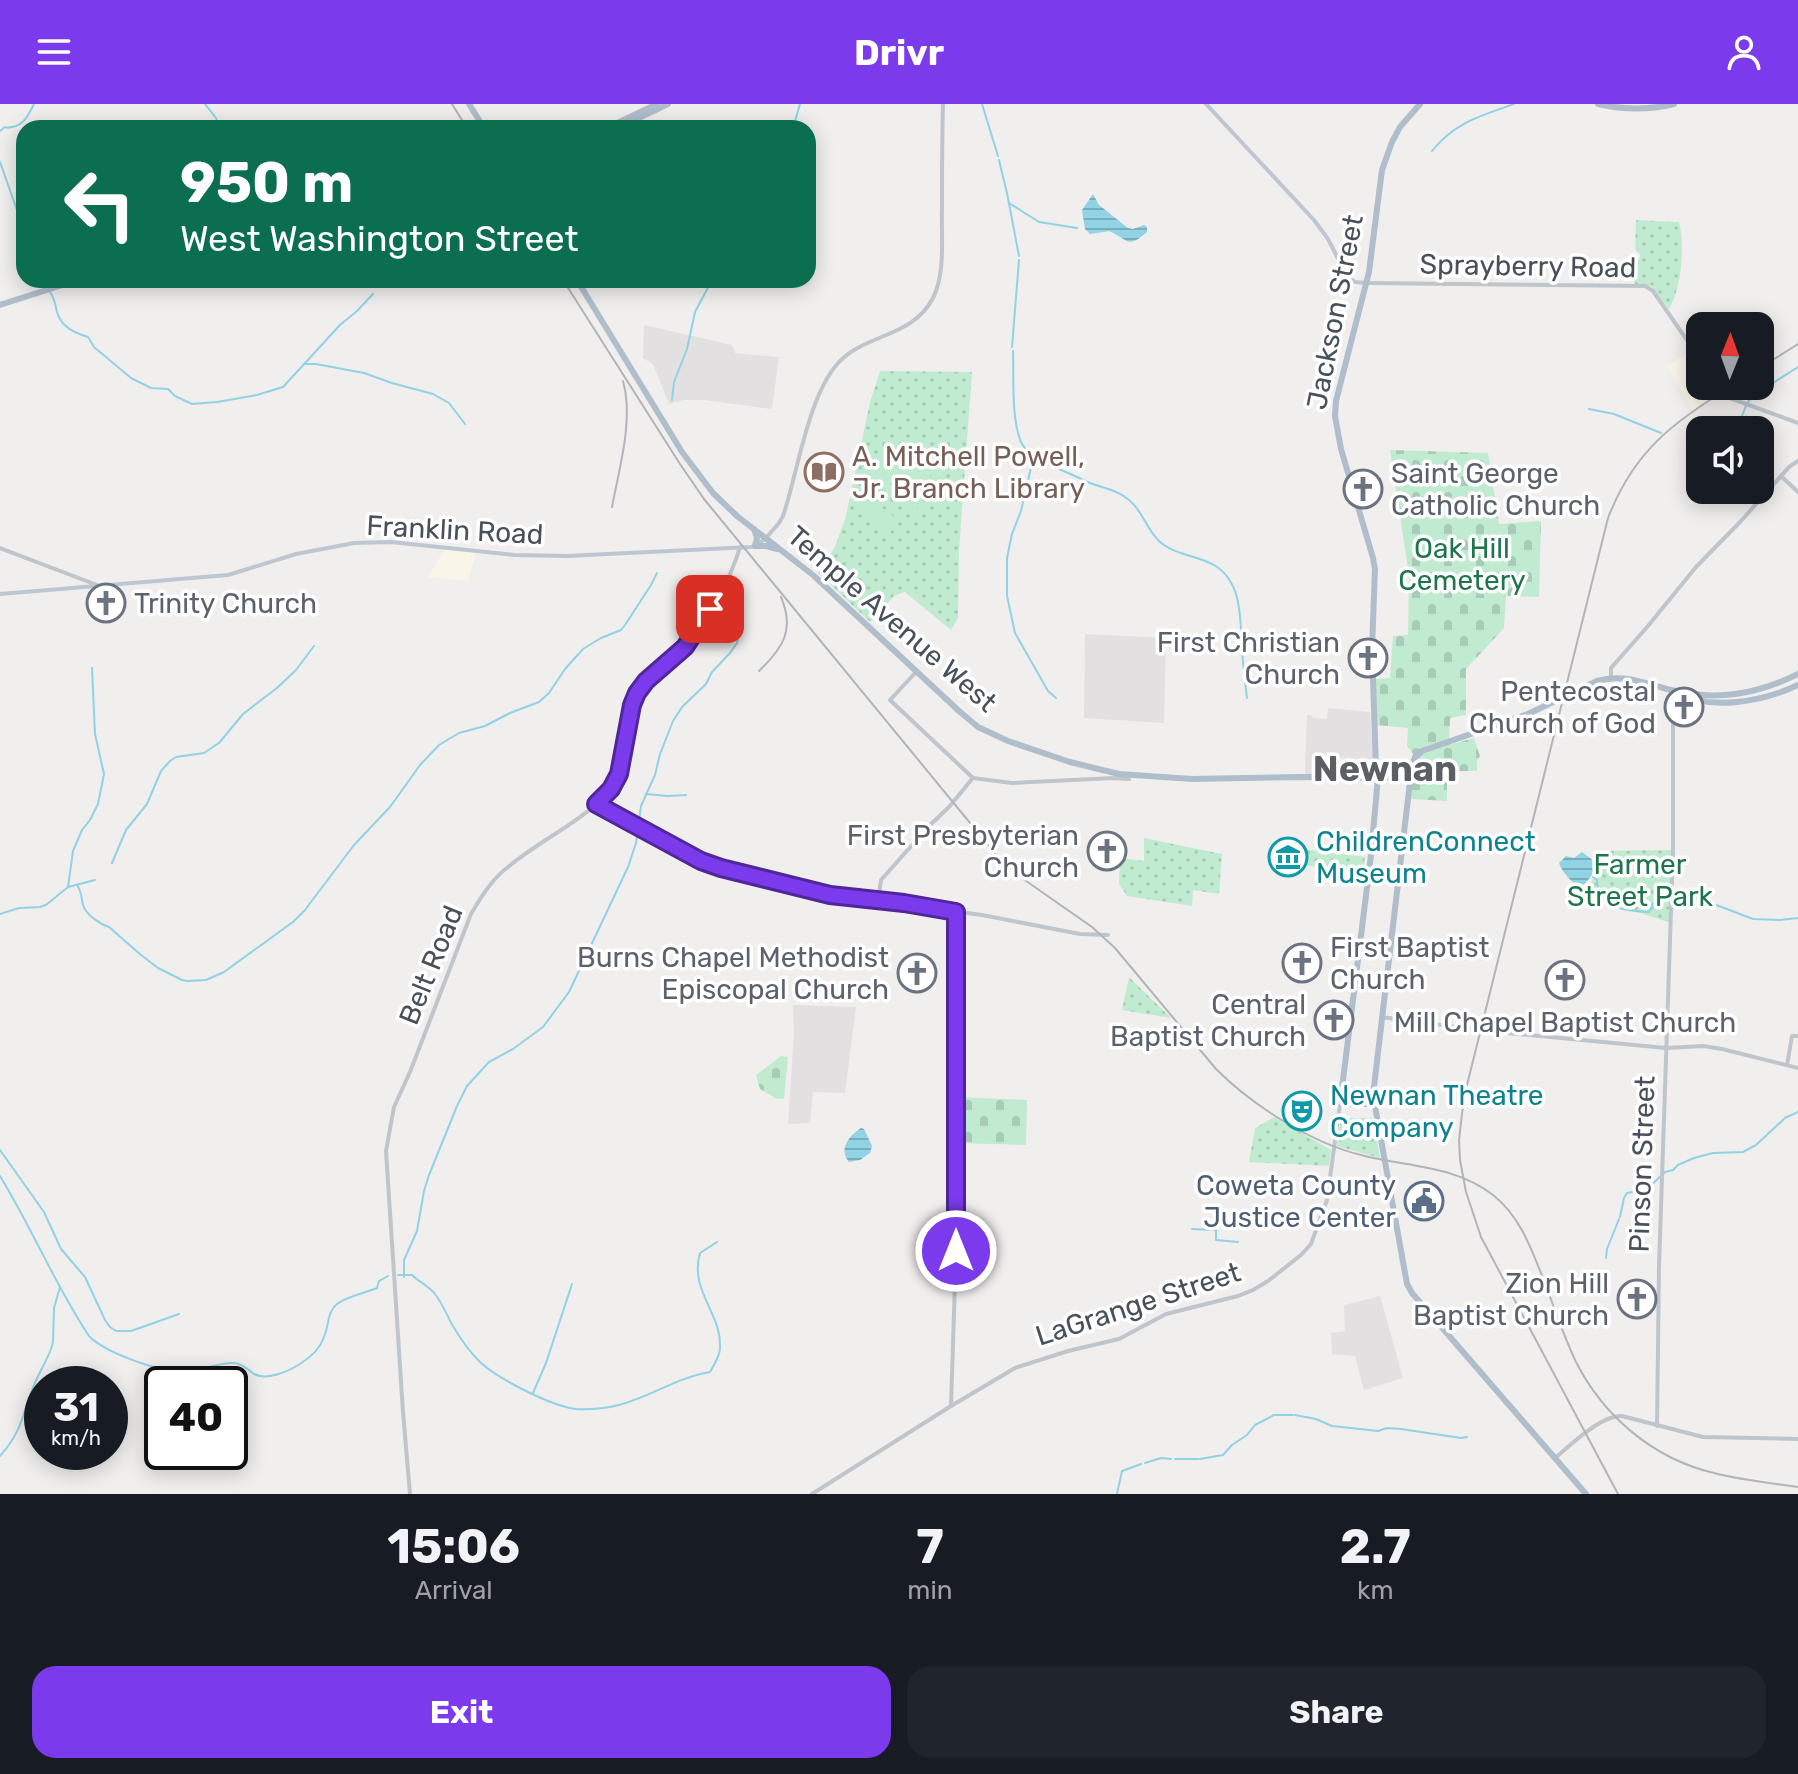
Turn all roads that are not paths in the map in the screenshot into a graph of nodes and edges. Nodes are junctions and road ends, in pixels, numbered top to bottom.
1 (657, 104) edge
2 (668, 104) edge
3 (943, 104) edge
4 (1206, 104) edge
5 (1420, 104) edge
6 (1598, 104) edge
7 (1674, 104) edge
8 (624, 120) edge
9 (635, 120) edge
10 (1366, 283) junction
11 (53, 288) edge
12 (582, 288) edge
13 (0, 305) edge
14 (1686, 339) edge
15 (1735, 400) edge
16 (1798, 423) edge
17 (1798, 461) edge
18 (1781, 476) junction
19 (1798, 492) edge
20 (754, 529) junction
21 (766, 538) junction
22 (755, 546) junction
23 (740, 547) junction
24 (0, 548) edge
25 (781, 550) junction
26 (99, 586) junction
27 (0, 594) edge
28 (917, 671) junction
29 (1798, 674) edge
30 (1611, 677) junction
31 (1798, 685) edge
32 (1673, 691) junction
33 (1128, 777) junction
34 (1378, 777) junction
35 (973, 778) junction
36 (1410, 778) junction
37 (596, 804) junction
38 (1368, 874) junction
39 (1399, 877) junction
40 (878, 901) junction
41 (956, 912) junction
42 (1108, 935) dead end
43 (1352, 1013) joint
44 (1381, 1017) junction
45 (1795, 1036) edge
46 (1666, 1048) junction
47 (1787, 1065) junction
48 (1798, 1068) edge
49 (1340, 1104) junction
50 (1372, 1104) junction
51 (951, 1406) junction
52 (1657, 1426) junction
53 (1798, 1439) edge
54 (1555, 1458) junction
55 (410, 1494) edge
56 (812, 1494) edge
57 (1586, 1494) edge

1 - 8 main road
2 - 9 main road
3 - 21 street
4 - 10 main road
5 - 10 main road, Jackson Street
6 - 7 main road
10 - 14 street, Sprayberry Road
10 - 34 main road, Jackson Street
11 - 13 main road
12 - 20 main road, Temple Avenue West
15 - 16 street
17 - 18 street
18 - 19 street
18 - 30 street
20 - 21 main road, Temple Avenue West
20 - 22 main road
21 - 22 main road
21 - 25 main road, Temple Avenue West
22 - 23 main road, Franklin Road
22 - 25 main road
23 - 26 main road, Franklin Road
23 - 37 street, Belt Road
24 - 26 street
25 - 28 main road, Temple Avenue West
26 - 27 main road, Franklin Road
28 - 33 main road, Temple Avenue West
28 - 35 street
29 - 32 main road
30 - 32 main road
30 - 36 main road
31 - 32 main road
32 - 46 street, Pinson Street
33 - 34 main road, Temple Avenue West
33 - 35 street
34 - 36 main road, Temple Avenue West
34 - 38 main road, Jackson Street
35 - 40 street
36 - 39 main road
37 - 40 street
37 - 55 street, Belt Road
38 - 39 street
38 - 43 main road, Jackson Street
39 - 44 main road
40 - 41 street
41 - 42 street
41 - 51 street
43 - 49 main road, LaGrange Street
44 - 46 street
44 - 50 main road
45 - 47 street
46 - 47 street
46 - 52 street, Pinson Street
47 - 48 street
49 - 50 main road
49 - 51 street, LaGrange Street
50 - 54 main road
51 - 56 street, LaGrange Street
52 - 53 street
52 - 54 street
54 - 57 main road

